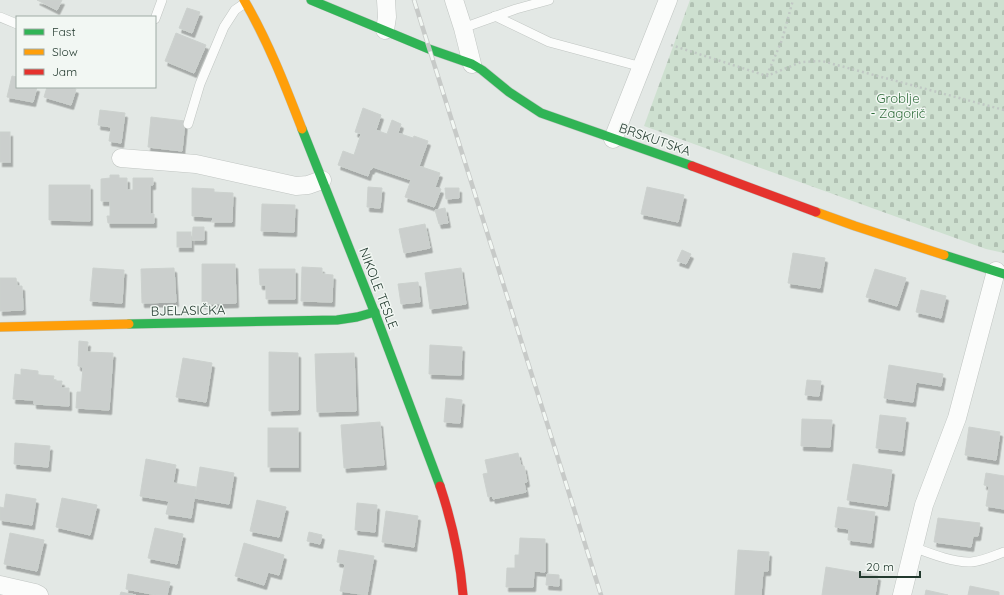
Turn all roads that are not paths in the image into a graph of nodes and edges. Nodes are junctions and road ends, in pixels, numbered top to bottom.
1 (162, 0) edge
2 (311, 0) edge
3 (386, 0) edge
4 (454, 0) edge
5 (549, 0) edge
6 (668, 0) edge
7 (244, 1) edge
8 (155, 16) edge
9 (495, 16) junction
10 (0, 17) edge
11 (16, 24) edge
12 (463, 28) junction
13 (385, 30) junction
14 (472, 64) junction
15 (642, 67) junction
16 (188, 124) dead end
17 (613, 139) junction
18 (121, 158) dead end
19 (322, 180) junction
20 (1000, 272) edge
21 (375, 312) junction
22 (0, 327) edge
23 (913, 547) junction
24 (1004, 552) edge
25 (0, 585) edge
26 (39, 595) edge
27 (463, 595) edge
28 (902, 595) edge

1 - 8 lane
2 - 13 street, BRSKUTSKA
3 - 13 street
4 - 12 street
5 - 9 lane
6 - 15 street
7 - 16 lane
7 - 19 street, NIKOLE TESLE
9 - 12 lane
9 - 15 lane
10 - 11 lane
12 - 14 street
13 - 14 street, BRSKUTSKA
14 - 17 street, BRSKUTSKA
15 - 17 street
17 - 20 street, BRSKUTSKA
18 - 19 street
19 - 21 street, NIKOLE TESLE
20 - 23 street
21 - 22 street, BJELASIČKA
21 - 27 street, NIKOLE TESLE
23 - 24 lane
23 - 28 street
25 - 26 street

